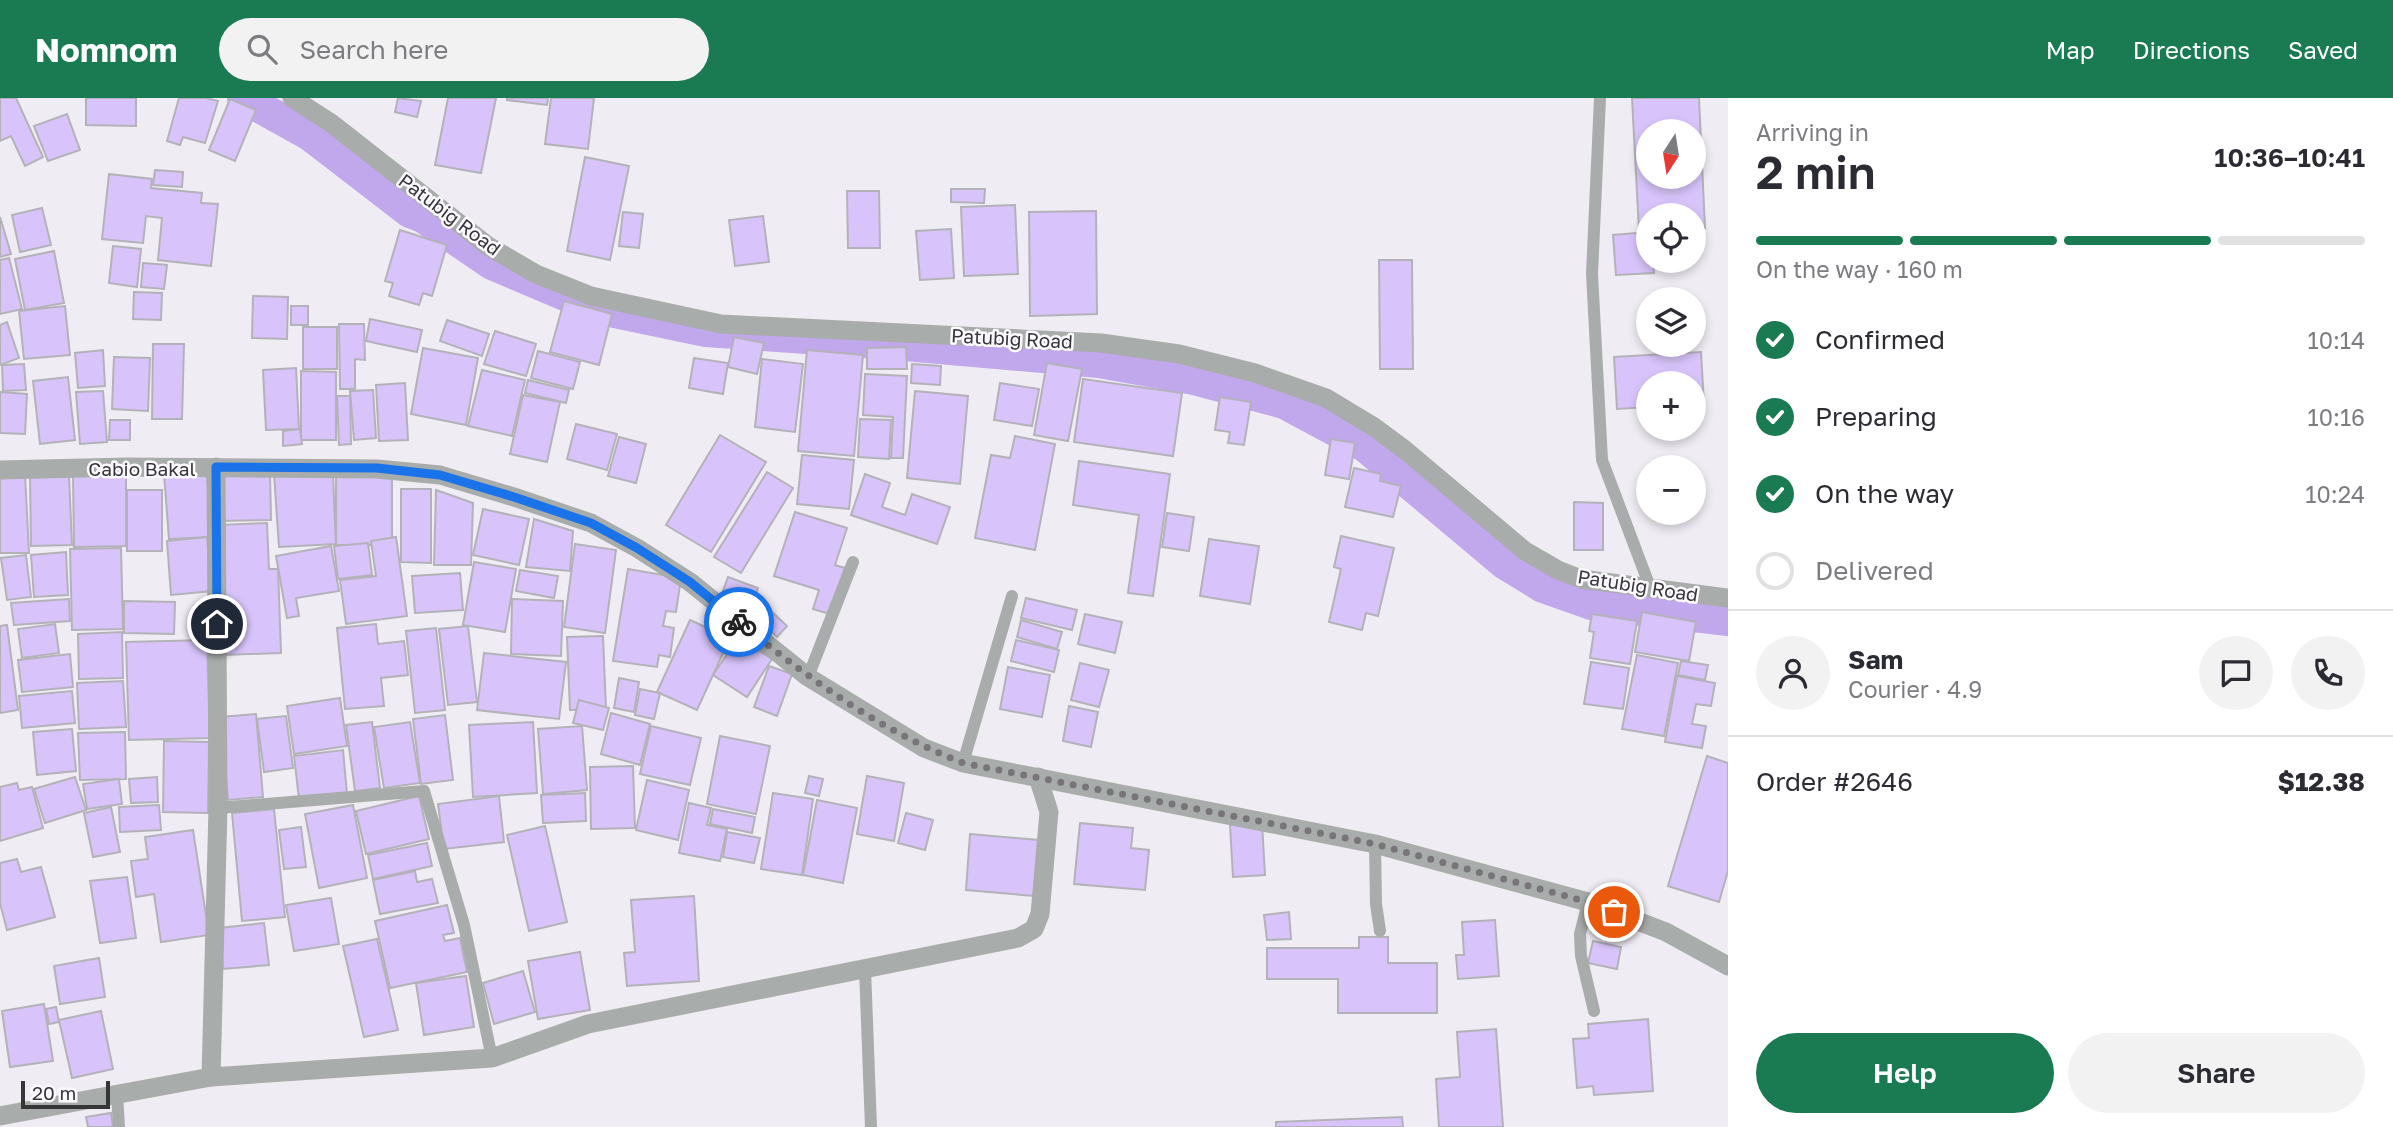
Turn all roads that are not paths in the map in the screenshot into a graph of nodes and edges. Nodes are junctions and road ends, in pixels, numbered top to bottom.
1 (292, 98) edge
2 (1600, 98) edge
3 (216, 467) junction
4 (0, 470) edge
5 (853, 562) dead end
6 (1650, 587) junction
7 (1012, 596) dead end
8 (1728, 598) edge
9 (808, 677) junction
10 (963, 763) junction
11 (1038, 777) junction
12 (218, 808) junction
13 (1375, 844) junction
14 (1588, 902) junction
15 (1380, 931) dead end
16 (1728, 965) edge
17 (865, 969) junction
18 (1594, 1011) dead end
19 (492, 1058) junction
20 (211, 1077) junction
21 (117, 1094) junction
22 (0, 1116) edge
23 (120, 1127) edge
24 (871, 1127) edge

1 - 6 street, Patubig Road
2 - 6 lane
3 - 4 street, Cabio Bakal
3 - 9 street, Cabio Bakal
3 - 12 street
5 - 9 lane
6 - 8 street, Patubig Road
7 - 10 lane
9 - 10 street, Cabio Bakal
10 - 11 street, Cabio Bakal
11 - 13 street, Cabio Bakal
11 - 17 street
12 - 19 lane
12 - 20 street
13 - 14 street, Cabio Bakal
13 - 15 lane
14 - 16 street, Cabio Bakal
14 - 18 lane
17 - 19 street
17 - 24 lane
19 - 20 street
20 - 21 street
21 - 22 street
21 - 23 lane

